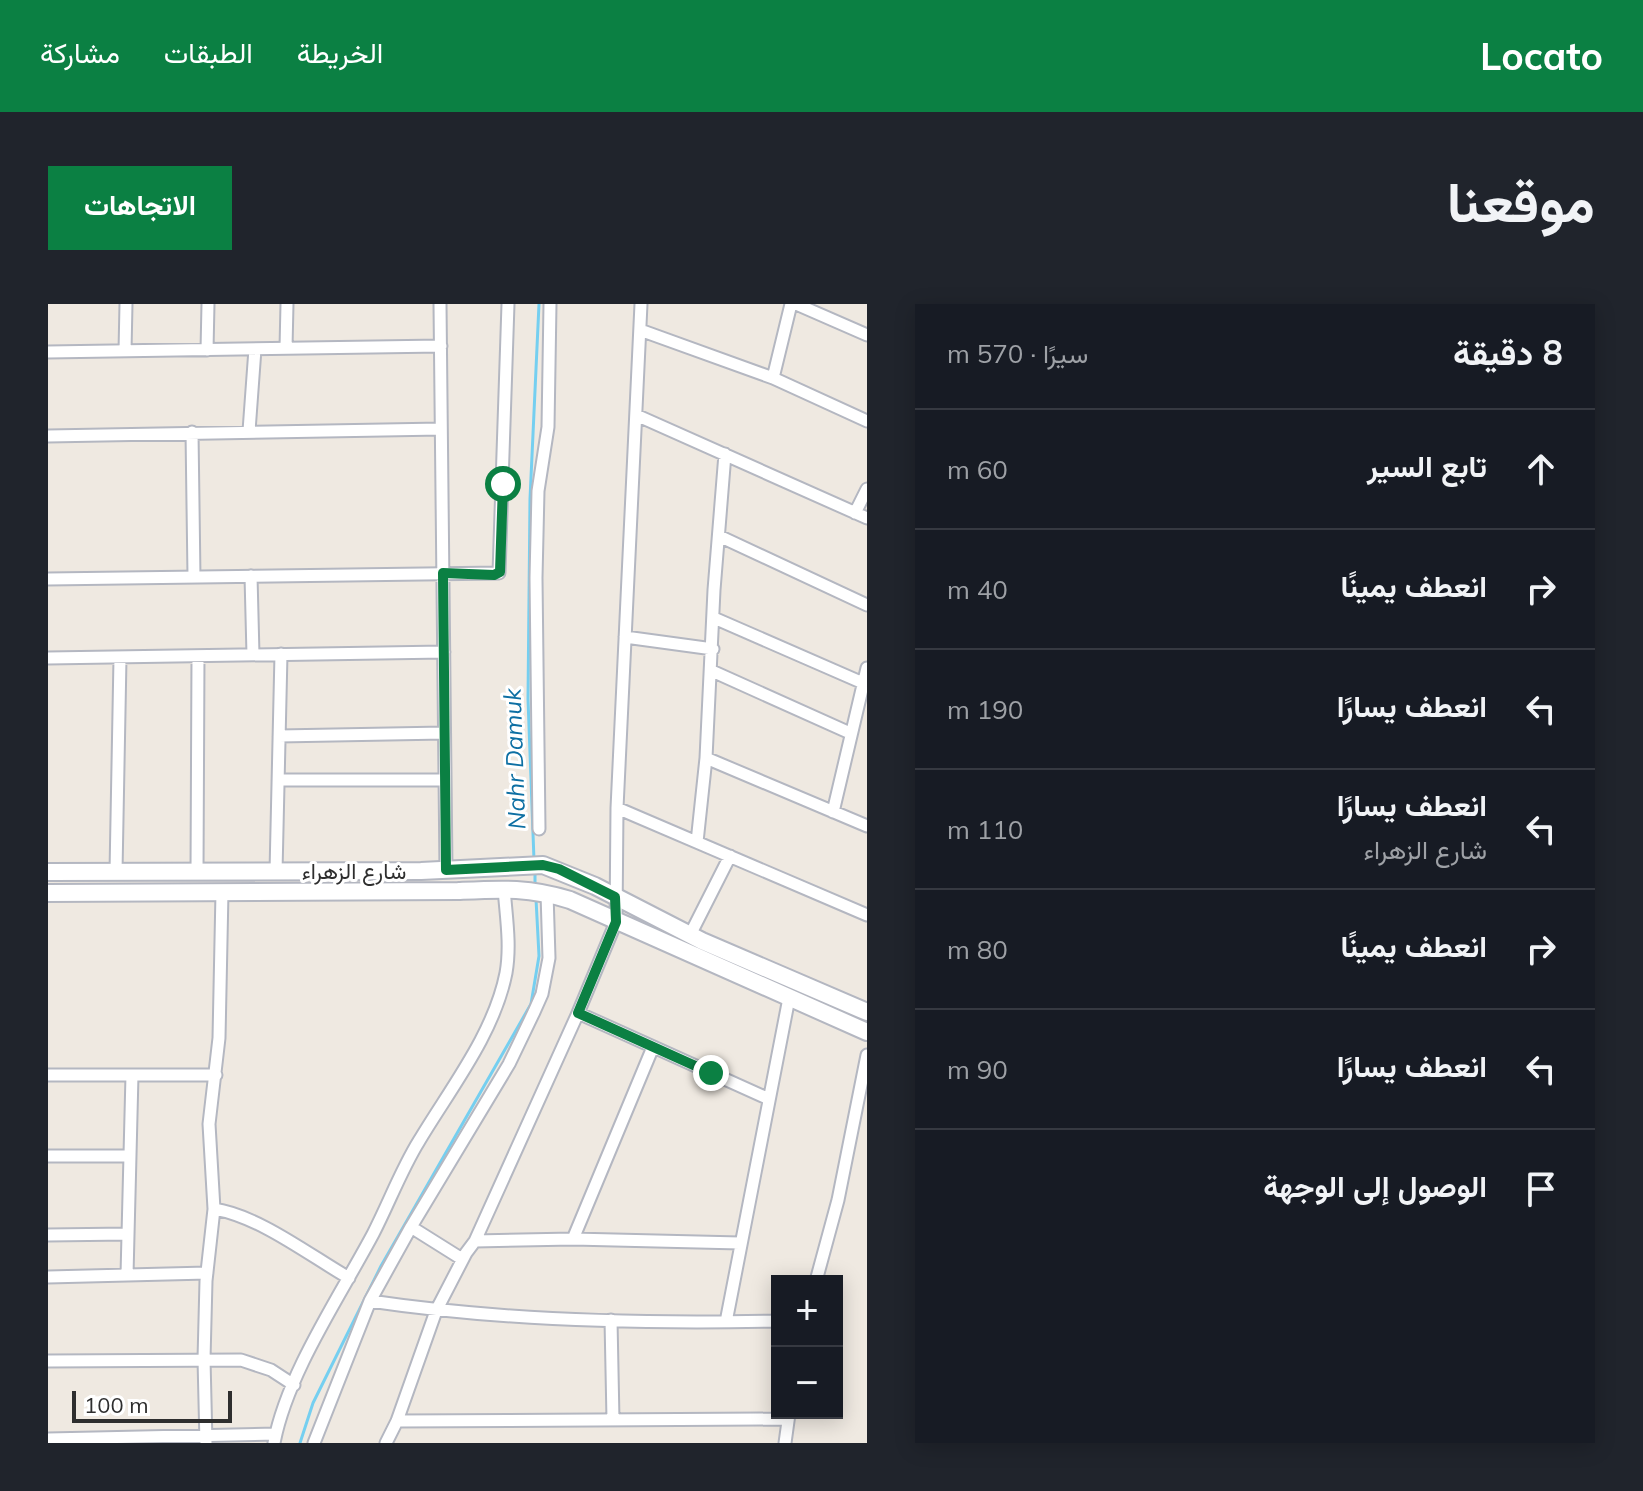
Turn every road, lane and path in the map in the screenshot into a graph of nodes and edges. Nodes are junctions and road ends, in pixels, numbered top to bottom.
1 (126, 304) edge
2 (208, 304) edge
3 (287, 304) edge
4 (440, 304) edge
5 (508, 304) edge
6 (550, 304) edge
7 (641, 304) edge
8 (794, 304) edge
9 (640, 330) junction
10 (867, 335) edge
11 (441, 346) junction
12 (286, 348) junction
13 (255, 349) junction
14 (207, 350) junction
15 (125, 351) junction
16 (48, 352) edge
17 (773, 378) junction
18 (636, 415) junction
19 (867, 421) edge
20 (441, 429) junction
21 (249, 431) junction
22 (192, 432) junction
23 (48, 436) edge
24 (725, 454) junction
25 (867, 489) edge
26 (855, 513) junction
27 (867, 518) edge
28 (719, 536) junction
29 (443, 573) junction
30 (251, 576) junction
31 (194, 577) junction
32 (48, 579) edge
33 (867, 605) edge
34 (714, 618) junction
35 (625, 637) junction
36 (713, 649) junction
37 (444, 652) junction
38 (281, 654) junction
39 (253, 655) junction
40 (198, 656) junction
41 (48, 658) edge
42 (120, 658) junction
43 (867, 668) edge
44 (712, 671) junction
45 (863, 683) junction
46 (444, 733) junction
47 (850, 733) junction
48 (279, 736) junction
49 (706, 758) junction
50 (278, 780) junction
51 (445, 780) junction
52 (617, 808) junction
53 (833, 812) junction
54 (867, 826) edge
55 (539, 829) dead end
56 (697, 842) junction
57 (730, 856) junction
58 (446, 870) junction
59 (48, 872) edge
60 (70, 872) junction
61 (90, 872) junction
62 (116, 872) junction
63 (197, 872) junction
64 (276, 872) junction
65 (508, 888) junction
66 (222, 892) junction
67 (544, 892) junction
68 (48, 893) edge
69 (69, 893) junction
70 (91, 893) junction
71 (615, 897) junction
72 (867, 915) edge
73 (616, 922) junction
74 (690, 935) junction
75 (789, 998) junction
76 (867, 1012) edge
77 (578, 1013) junction
78 (867, 1032) edge
79 (653, 1047) junction
80 (867, 1055) edge
81 (48, 1075) edge
82 (132, 1075) junction
83 (216, 1075) junction
84 (769, 1099) junction
85 (48, 1156) edge
86 (129, 1156) junction
87 (214, 1209) junction
88 (411, 1227) junction
89 (128, 1234) junction
90 (48, 1235) edge
91 (573, 1239) junction
92 (475, 1241) junction
93 (740, 1243) junction
94 (462, 1259) junction
95 (207, 1273) junction
96 (127, 1275) junction
97 (818, 1275) edge
98 (48, 1277) edge
99 (349, 1278) junction
100 (370, 1301) junction
101 (436, 1311) junction
102 (611, 1320) junction
103 (771, 1321) edge
104 (726, 1322) junction
105 (204, 1359) junction
106 (48, 1361) edge
107 (294, 1385) junction
108 (771, 1416) edge
109 (789, 1419) edge
110 (613, 1420) junction
111 (397, 1421) junction
112 (275, 1438) edge
113 (48, 1439) edge
114 (206, 1440) edge
115 (314, 1443) edge
116 (386, 1443) edge
117 (785, 1443) edge

1 - 15 street
2 - 14 street
3 - 12 street
4 - 11 street
5 - 29 street
6 - 55 street
7 - 9 street
8 - 10 street
8 - 17 street
9 - 17 street
9 - 18 street
11 - 12 street
11 - 20 street
12 - 13 street
13 - 14 street
13 - 21 street
14 - 15 street
15 - 16 street
17 - 19 street
18 - 24 street
18 - 35 street
20 - 21 street
20 - 29 street
21 - 22 street
22 - 23 street
22 - 31 street
24 - 26 street
24 - 28 street
25 - 26 street
26 - 27 street
28 - 33 street
28 - 34 street
29 - 30 street
29 - 37 street
30 - 31 street
30 - 39 street
31 - 32 street
34 - 36 street
34 - 45 street
35 - 36 street
35 - 52 street
36 - 44 street
37 - 38 street
37 - 46 street
38 - 39 street
38 - 48 street
39 - 40 street
40 - 42 street
40 - 63 street
41 - 42 street
42 - 62 street
43 - 45 street
44 - 47 street
44 - 49 street
45 - 47 street
46 - 48 street
46 - 51 street
47 - 53 street
48 - 50 street
49 - 53 street
49 - 56 street
50 - 51 street
50 - 64 street
51 - 58 street
52 - 56 street
52 - 71 street
53 - 54 street
56 - 57 street
57 - 72 street
57 - 74 street
58 - 64 main road, شارع الزهراء
58 - 71 main road, شارع الزهراء
59 - 60 main road, شارع الزهراء
60 - 61 main road, شارع الزهراء
60 - 69 main road
61 - 62 main road, شارع الزهراء
61 - 70 main road
62 - 63 main road, شارع الزهراء
63 - 64 main road, شارع الزهراء
65 - 66 main road, شارع الزهراء
65 - 67 main road, شارع الزهراء
65 - 99 street
66 - 70 main road, شارع الزهراء
66 - 83 street
67 - 73 main road, شارع الزهراء
67 - 88 street
68 - 69 main road, شارع الزهراء
69 - 70 main road, شارع الزهراء
71 - 73 street
71 - 74 main road, شارع الزهراء
73 - 75 main road, شارع الزهراء
73 - 77 street
74 - 76 main road, شارع الزهراء
75 - 78 main road, شارع الزهراء
75 - 84 street
77 - 79 street
77 - 92 street
79 - 84 street
79 - 91 street
80 - 97 street
81 - 82 street
82 - 83 street
82 - 86 street
83 - 87 street
84 - 93 street
85 - 86 street
86 - 89 street
87 - 95 street
87 - 99 street
88 - 94 street
88 - 100 street
89 - 90 street
89 - 96 street
91 - 92 street
91 - 93 street
92 - 94 street
93 - 104 street
94 - 101 street
95 - 96 street
95 - 105 street
96 - 98 street
99 - 107 street
100 - 101 street
100 - 115 street
101 - 102 street
101 - 111 street
102 - 104 street
102 - 110 street
103 - 104 street
105 - 106 street
105 - 107 street
105 - 114 street
107 - 112 street
108 - 110 street
109 - 117 street
110 - 111 street
111 - 116 street
112 - 114 street
113 - 114 street

